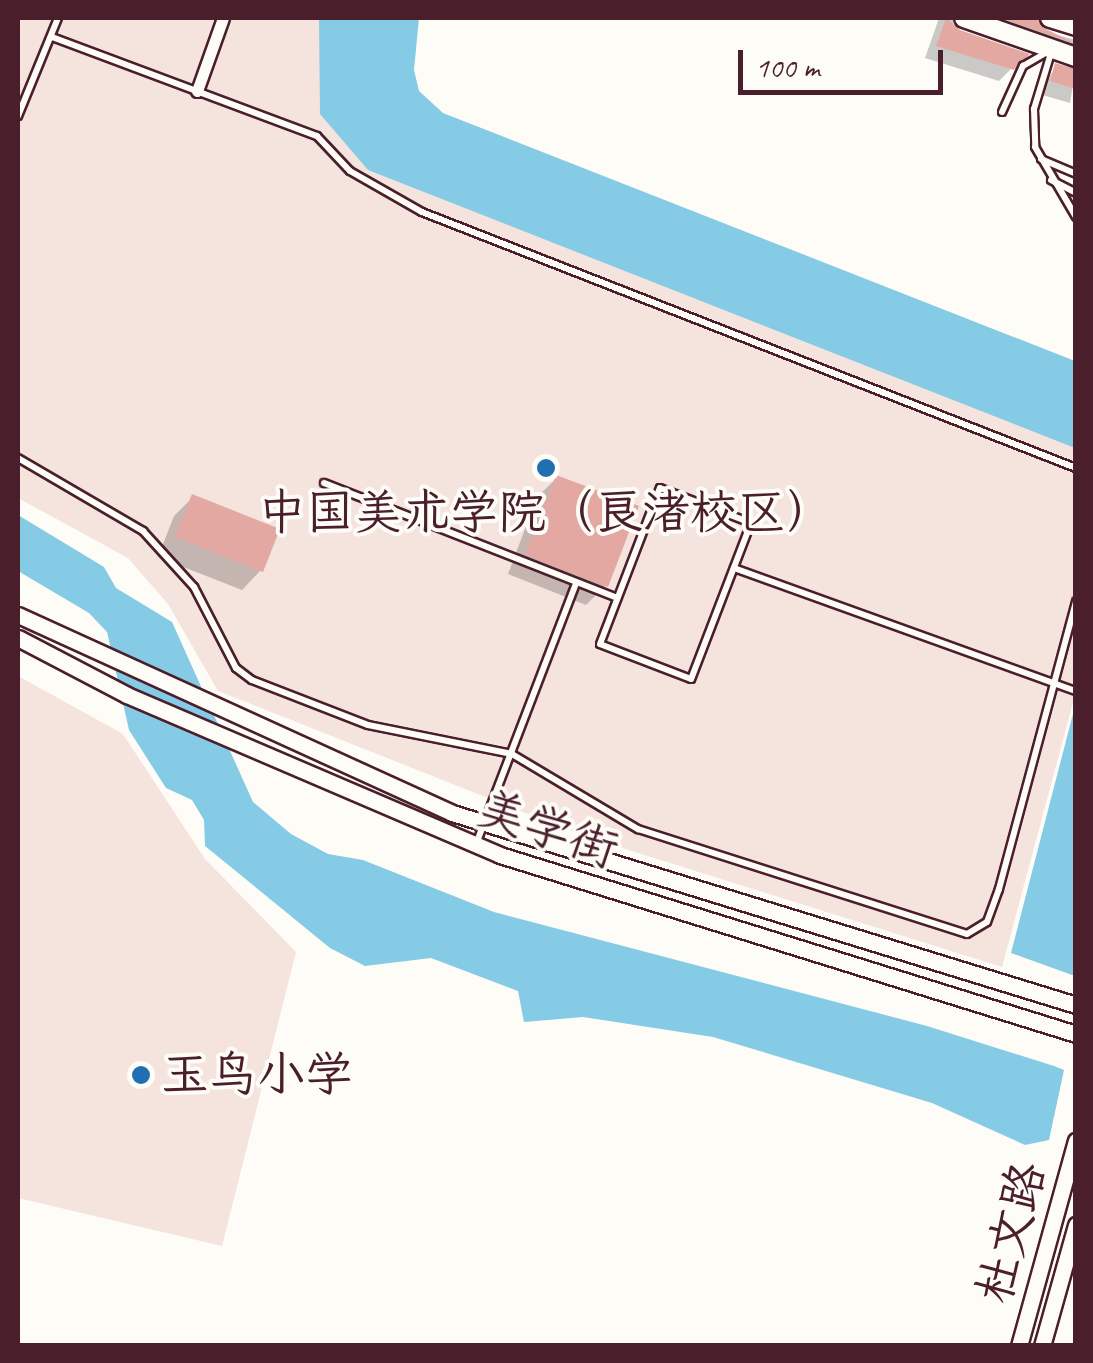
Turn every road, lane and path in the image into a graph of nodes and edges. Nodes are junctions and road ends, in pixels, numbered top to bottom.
1 (58, 18) edge
2 (223, 18) edge
3 (964, 18) edge
4 (1050, 18) edge
5 (1076, 26) edge
6 (52, 36) junction
7 (1052, 49) junction
8 (1076, 57) edge
9 (197, 91) junction
10 (1002, 112) dead end
11 (18, 116) edge
12 (1040, 158) junction
13 (1076, 174) edge
14 (1050, 179) junction
15 (1076, 193) edge
16 (1076, 217) edge
17 (18, 458) edge
18 (1076, 468) edge
19 (324, 484) dead end
20 (734, 568) junction
21 (576, 582) junction
22 (617, 598) junction
23 (1076, 601) edge
24 (18, 616) edge
25 (18, 638) edge
26 (1052, 686) junction
27 (1076, 692) edge
28 (512, 754) junction
29 (484, 824) junction
30 (475, 846) junction
31 (1076, 1006) edge
32 (1076, 1034) edge
33 (1076, 1141) edge
34 (1076, 1225) edge
35 (1019, 1346) edge
36 (1042, 1346) edge

1 - 6 lane
2 - 9 street
3 - 7 main road
4 - 5 main road
6 - 9 lane
6 - 11 lane
7 - 8 main road
7 - 10 lane
7 - 12 lane
9 - 18 lane
12 - 13 lane
12 - 14 lane
14 - 15 lane
14 - 16 lane
17 - 28 lane
19 - 21 lane
20 - 22 lane
20 - 22 lane
20 - 26 lane
21 - 22 lane
21 - 28 lane
23 - 26 lane
24 - 29 street, 美学街
25 - 30 street, 美学街
26 - 27 lane
26 - 28 lane
28 - 29 lane
29 - 30 lane
29 - 31 street, 美学街
30 - 32 street, 美学街
33 - 35 street, 杜文路
34 - 36 street, 杜文路

